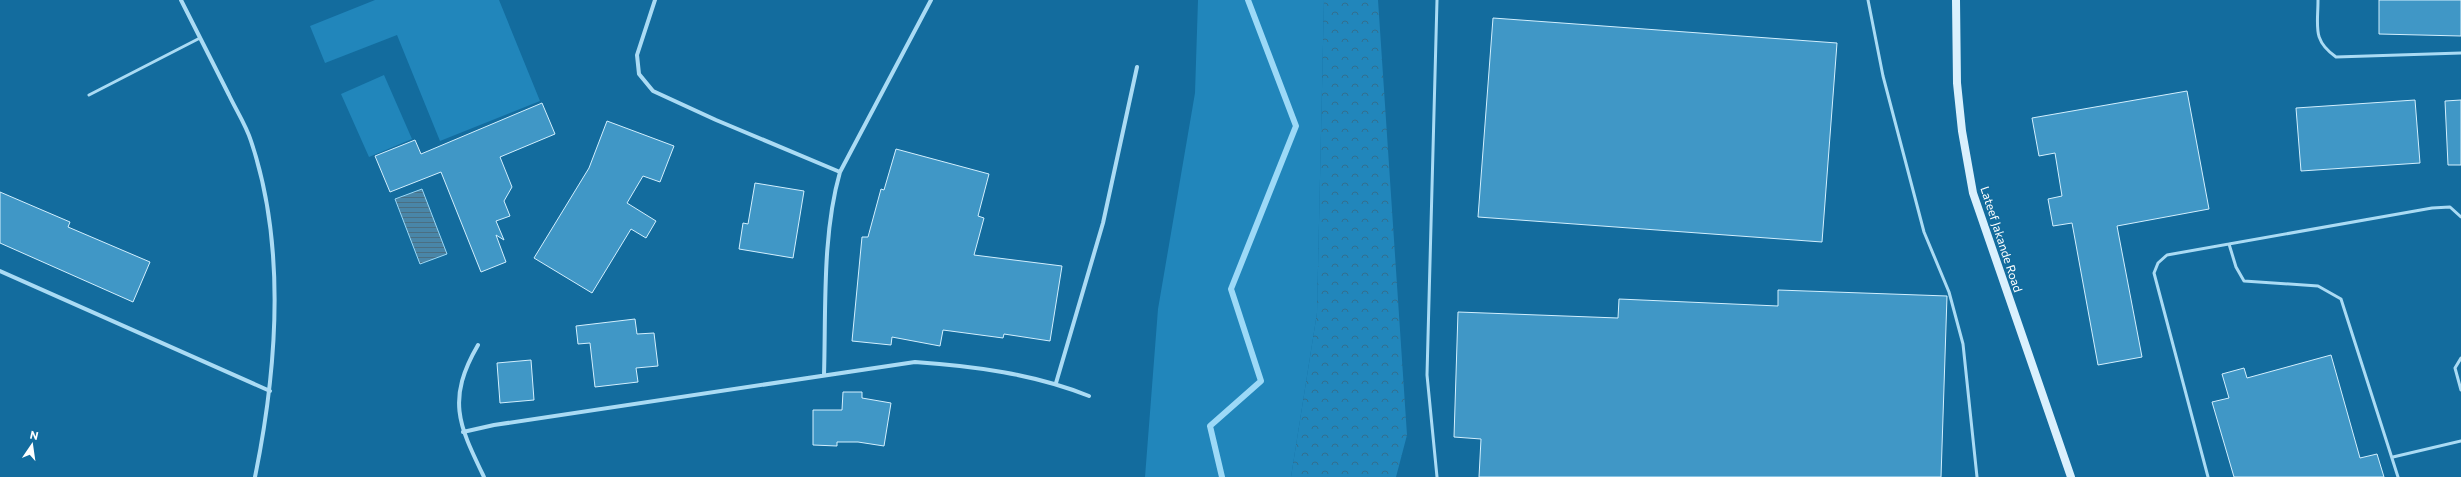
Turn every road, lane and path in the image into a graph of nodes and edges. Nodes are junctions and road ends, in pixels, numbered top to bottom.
1 (181, 0) edge
2 (655, 0) edge
3 (931, 0) edge
4 (1437, 0) edge
5 (1868, 0) edge
6 (1956, 0) edge
7 (2318, 0) edge
8 (200, 38) junction
9 (2461, 53) edge
10 (1137, 67) dead end
11 (89, 96) dead end
12 (840, 172) junction
13 (2461, 217) edge
14 (2229, 244) junction
15 (0, 271) edge
16 (478, 345) dead end
17 (2461, 358) edge
18 (824, 375) junction
19 (1056, 382) junction
20 (2461, 390) edge
21 (270, 391) junction
22 (1089, 396) dead end
23 (463, 432) junction
24 (2461, 441) edge
25 (2392, 457) junction
26 (255, 477) edge
27 (484, 477) edge
28 (1437, 477) edge
29 (1977, 477) edge
30 (2071, 477) edge
31 (2208, 477) edge
32 (2398, 477) edge

1 - 8 street
2 - 12 street
3 - 12 street
4 - 28 lane
5 - 29 lane
6 - 30 main road, Lateef Jakande Road
7 - 9 lane
8 - 11 lane
8 - 21 street
10 - 19 street
12 - 18 street
13 - 14 lane
14 - 25 lane
14 - 31 lane
15 - 21 street
16 - 23 street
17 - 20 lane
18 - 19 street
18 - 23 street
19 - 22 street
21 - 26 street
23 - 27 street
24 - 25 lane
25 - 32 lane

